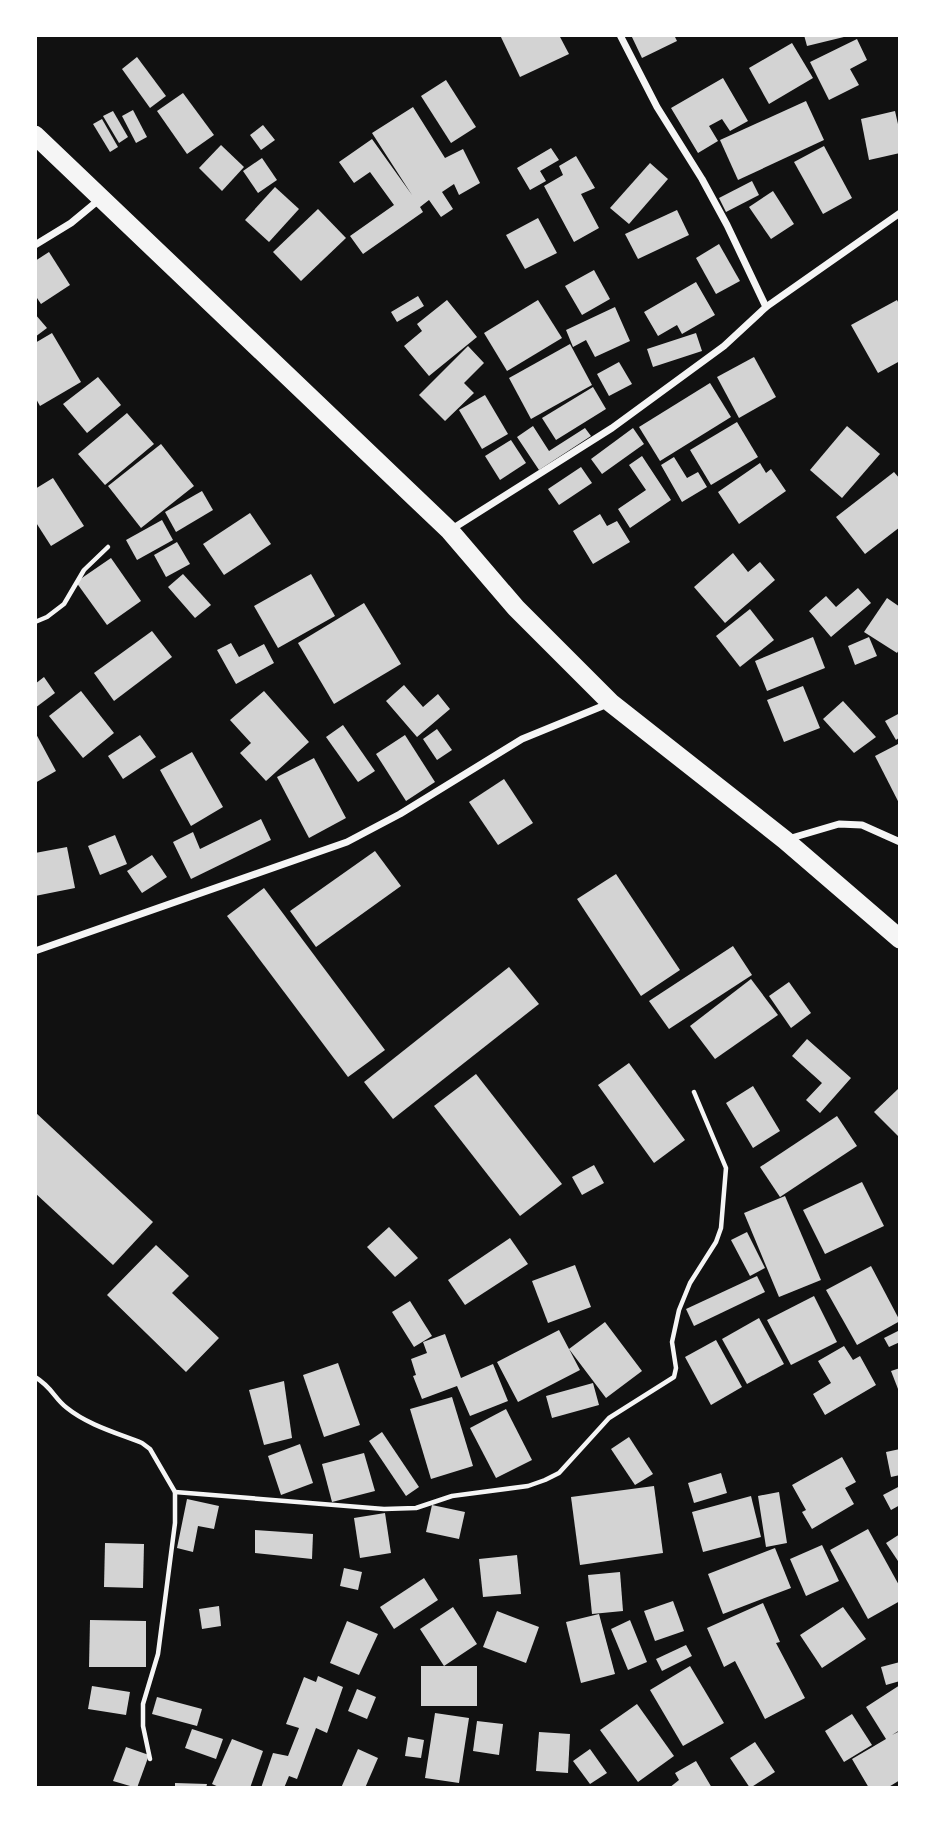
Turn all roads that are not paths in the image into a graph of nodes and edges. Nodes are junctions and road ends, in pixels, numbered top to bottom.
1 (620, 35) edge
2 (35, 135) edge
3 (100, 198) junction
4 (900, 213) edge
5 (35, 245) edge
6 (766, 307) junction
7 (450, 531) junction
8 (611, 703) junction
9 (785, 840) junction
10 (900, 842) edge
11 (900, 939) edge
12 (35, 951) edge

1 - 6 street
2 - 3 highway
3 - 5 street
3 - 7 highway
4 - 6 street
6 - 7 street
7 - 8 highway
8 - 9 highway
8 - 12 street
9 - 10 street
9 - 11 highway

